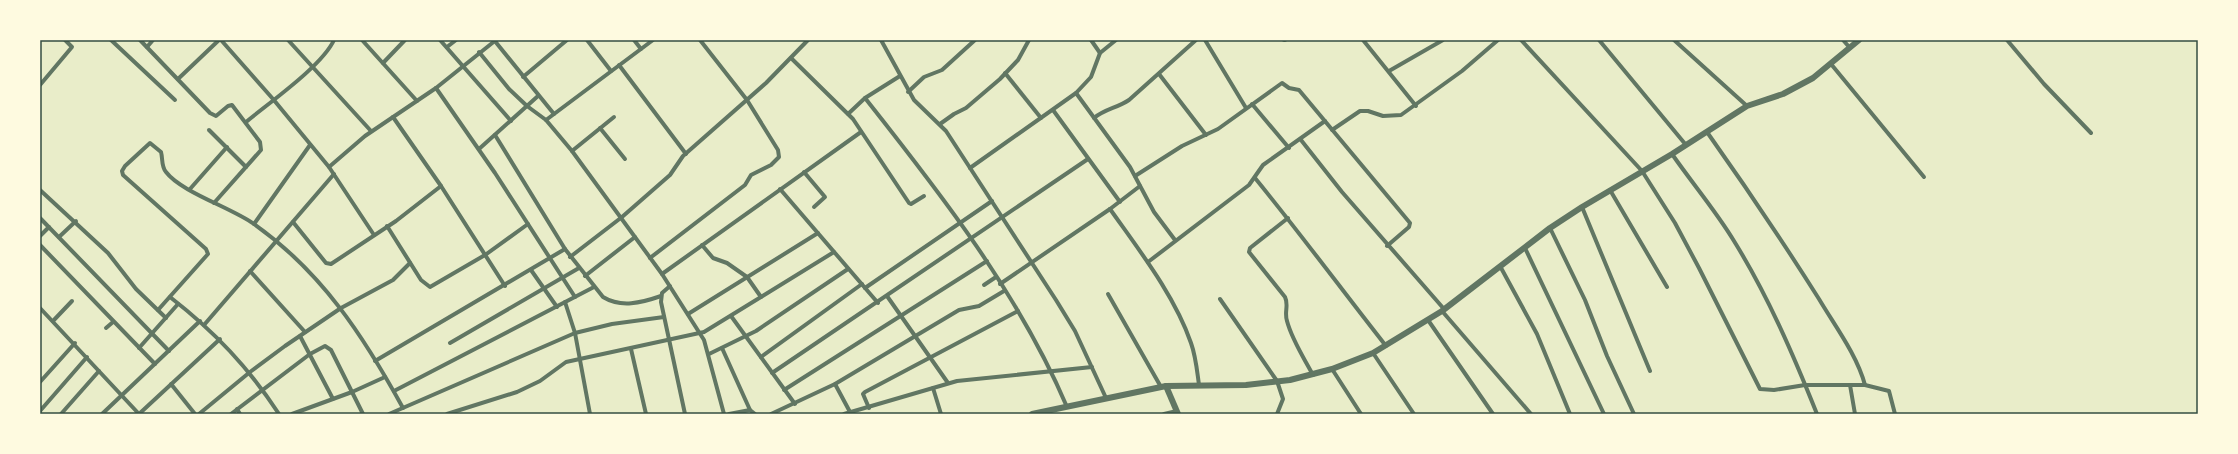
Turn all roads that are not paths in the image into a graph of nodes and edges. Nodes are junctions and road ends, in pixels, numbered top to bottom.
1 (65, 40) edge
2 (111, 40) edge
3 (140, 40) edge
4 (153, 40) edge
5 (220, 40) edge
6 (288, 40) edge
7 (334, 40) edge
8 (362, 40) edge
9 (405, 40) edge
10 (440, 40) edge
11 (456, 40) edge
12 (495, 40) edge
13 (567, 40) edge
14 (587, 40) edge
15 (634, 40) edge
16 (653, 40) edge
17 (700, 40) edge
18 (808, 40) edge
19 (881, 40) edge
20 (974, 40) edge
21 (1029, 40) edge
22 (1091, 40) edge
23 (1116, 40) edge
24 (1196, 40) edge
25 (1205, 40) edge
26 (1363, 40) edge
27 (1443, 40) edge
28 (1498, 40) edge
29 (1521, 40) edge
30 (1599, 40) edge
31 (1674, 40) edge
32 (1843, 40) edge
33 (1859, 40) edge
34 (2007, 40) edge
35 (147, 47) junction
36 (447, 47) junction
37 (1850, 48) junction
38 (641, 49) junction
39 (479, 52) junction
40 (1100, 53) junction
41 (791, 58) junction
42 (383, 63) junction
43 (464, 64) junction
44 (1831, 64) junction
45 (619, 66) junction
46 (312, 67) junction
47 (611, 71) junction
48 (1390, 71) junction
49 (1006, 73) junction
50 (1159, 74) junction
51 (900, 76) junction
52 (523, 77) junction
53 (178, 79) junction
54 (40, 85) edge
55 (436, 88) junction
56 (908, 92) junction
57 (1076, 93) junction
58 (538, 96) junction
59 (865, 98) junction
60 (273, 99) junction
61 (175, 100) dead end
62 (747, 100) junction
63 (417, 101) junction
64 (1252, 104) junction
65 (527, 106) junction
66 (1416, 106) junction
67 (1747, 106) junction
68 (1246, 108) junction
69 (1053, 110) junction
70 (554, 114) junction
71 (848, 114) junction
72 (393, 116) junction
73 (614, 116) dead end
74 (1041, 118) junction
75 (1094, 118) junction
76 (546, 120) junction
77 (511, 121) junction
78 (246, 122) junction
79 (1325, 122) junction
80 (940, 124) junction
81 (600, 128) junction
82 (209, 130) dead end
83 (1332, 130) junction
84 (371, 131) junction
85 (861, 132) junction
86 (1707, 132) junction
87 (2091, 133) dead end
88 (495, 135) junction
89 (1206, 135) junction
90 (1301, 140) junction
91 (310, 145) junction
92 (1686, 145) junction
93 (226, 147) junction
94 (1289, 148) junction
95 (479, 149) junction
96 (572, 151) junction
97 (686, 154) junction
98 (1672, 154) junction
99 (625, 159) dead end
100 (1088, 159) junction
101 (246, 167) junction
102 (329, 167) junction
103 (970, 168) junction
104 (1642, 171) junction
105 (804, 172) junction
106 (334, 174) junction
107 (1135, 176) junction
108 (1255, 178) junction
109 (1924, 178) dead end
110 (441, 186) junction
111 (1140, 186) junction
112 (190, 189) junction
113 (780, 189) junction
114 (40, 190) edge
115 (1610, 190) junction
116 (924, 196) dead end
117 (992, 201) junction
118 (1120, 202) junction
119 (214, 203) junction
120 (814, 207) dead end
121 (1582, 207) junction
122 (1110, 209) junction
123 (1001, 216) junction
124 (622, 217) junction
125 (40, 218) edge
126 (1288, 218) junction
127 (76, 221) junction
128 (293, 222) junction
129 (959, 223) junction
130 (254, 224) junction
131 (528, 224) junction
132 (387, 226) junction
133 (49, 227) junction
134 (1550, 228) junction
135 (818, 233) junction
136 (374, 235) junction
137 (40, 236) edge
138 (59, 237) junction
139 (636, 237) junction
140 (970, 238) junction
141 (1175, 240) junction
142 (276, 241) junction
143 (40, 245) edge
144 (702, 245) junction
145 (1387, 246) junction
146 (1525, 248) junction
147 (565, 249) junction
148 (834, 252) junction
149 (485, 255) junction
150 (570, 257) junction
151 (549, 258) junction
152 (650, 258) junction
153 (987, 262) junction
154 (1032, 262) junction
155 (1148, 262) junction
156 (410, 263) junction
157 (1500, 266) junction
158 (579, 268) junction
159 (848, 268) junction
160 (532, 270) junction
161 (250, 271) junction
162 (662, 274) junction
163 (585, 276) junction
164 (748, 277) junction
165 (996, 277) junction
166 (562, 279) junction
167 (862, 284) junction
168 (1000, 284) junction
169 (984, 285) dead end
170 (505, 286) junction
171 (670, 286) junction
172 (1667, 287) dead end
173 (594, 288) junction
174 (865, 288) junction
175 (545, 290) junction
176 (1004, 291) junction
177 (1108, 294) dead end
178 (661, 296) junction
179 (887, 296) junction
180 (170, 297) junction
181 (575, 297) junction
182 (761, 297) junction
183 (1220, 299) dead end
184 (72, 301) dead end
185 (565, 302) junction
186 (878, 303) junction
187 (178, 304) junction
188 (557, 307) junction
189 (40, 308) edge
190 (341, 308) junction
191 (158, 310) junction
192 (1443, 310) junction
193 (1018, 311) junction
194 (688, 314) junction
195 (731, 316) junction
196 (902, 316) junction
197 (664, 317) junction
198 (166, 318) junction
199 (1428, 320) junction
200 (53, 321) junction
201 (200, 321) junction
202 (112, 322) junction
203 (204, 324) junction
204 (106, 328) dead end
205 (305, 332) junction
206 (152, 333) junction
207 (575, 333) junction
208 (700, 334) junction
209 (300, 336) junction
210 (746, 336) junction
211 (916, 337) junction
212 (220, 339) junction
213 (669, 340) junction
214 (75, 343) junction
215 (450, 343) dead end
216 (1386, 346) junction
217 (139, 348) junction
218 (722, 348) junction
219 (631, 349) junction
220 (169, 351) junction
221 (1373, 353) junction
222 (310, 354) junction
223 (709, 354) junction
224 (761, 357) junction
225 (87, 358) junction
226 (580, 358) junction
227 (931, 358) junction
228 (375, 361) junction
229 (154, 364) junction
230 (1092, 367) junction
231 (1332, 369) junction
232 (1052, 371) junction
233 (1650, 371) dead end
234 (99, 372) junction
235 (250, 372) junction
236 (772, 373) junction
237 (1313, 375) junction
238 (385, 378) junction
239 (1277, 381) junction
240 (40, 382) edge
241 (948, 383) junction
242 (171, 384) junction
243 (835, 384) junction
244 (1805, 385) junction
245 (1850, 385) junction
246 (1865, 385) junction
247 (1164, 386) junction
248 (1199, 386) junction
249 (262, 388) junction
250 (933, 388) junction
251 (784, 390) junction
252 (394, 391) junction
253 (352, 392) junction
254 (122, 396) junction
255 (1106, 398) junction
256 (333, 399) junction
257 (795, 404) junction
258 (1067, 406) junction
259 (403, 408) junction
260 (869, 408) junction
261 (236, 409) junction
262 (750, 410) junction
263 (40, 411) edge
264 (850, 412) junction
265 (1178, 412) edge
266 (61, 414) edge
267 (102, 414) edge
268 (139, 414) edge
269 (195, 414) edge
270 (199, 414) edge
271 (231, 414) edge
272 (240, 414) edge
273 (279, 414) edge
274 (292, 414) edge
275 (363, 414) edge
276 (389, 414) edge
277 (447, 414) edge
278 (590, 414) edge
279 (646, 414) edge
280 (685, 414) edge
281 (724, 414) edge
282 (729, 414) edge
283 (732, 414) edge
284 (755, 414) edge
285 (771, 414) edge
286 (844, 414) edge
287 (941, 414) edge
288 (1032, 414) edge
289 (1164, 414) edge
290 (1278, 414) edge
291 (1362, 414) edge
292 (1414, 414) edge
293 (1493, 414) edge
294 (1531, 414) edge
295 (1570, 414) edge
296 (1604, 414) edge
297 (1634, 414) edge
298 (1817, 414) edge
299 (1855, 414) edge
300 (1895, 414) edge

1 - 54 street
2 - 61 street
3 - 35 street
4 - 35 street
5 - 53 street
5 - 60 street
6 - 46 street
7 - 46 street
8 - 42 street
9 - 42 street
10 - 36 street
11 - 36 street
12 - 39 street
12 - 52 street
13 - 52 street
14 - 47 street
15 - 38 street
16 - 38 street
17 - 62 street
18 - 41 street
19 - 51 street
20 - 56 street
21 - 49 street
22 - 40 street
23 - 40 street
24 - 50 street
25 - 68 street
26 - 48 street
27 - 48 street
28 - 66 street
29 - 104 street
30 - 92 street
31 - 67 street
32 - 37 street
33 - 37 street
34 - 87 street
35 - 53 street
36 - 43 street
37 - 44 street
38 - 45 street
39 - 43 street
39 - 65 street
40 - 57 street
41 - 62 street
41 - 71 street
42 - 63 street
43 - 55 street
43 - 77 street
44 - 67 street
44 - 109 street
45 - 47 street
45 - 97 street
46 - 60 street
46 - 84 street
47 - 70 street
48 - 66 street
49 - 74 street
49 - 80 street
50 - 75 street
50 - 89 street
51 - 56 street
51 - 59 street
52 - 58 street
53 - 78 street
55 - 63 street
55 - 95 street
56 - 80 street
57 - 69 street
57 - 75 street
58 - 65 street
58 - 70 street
59 - 71 street
59 - 129 street
60 - 78 street
60 - 91 street
62 - 97 street
62 - 152 street
63 - 72 street
64 - 68 street
64 - 79 street
64 - 94 street
65 - 76 street
65 - 77 street
66 - 83 street
67 - 86 street
68 - 89 street
69 - 74 street
69 - 100 street
70 - 76 street
71 - 85 street
72 - 84 street
72 - 110 street
73 - 81 street
74 - 103 street
75 - 107 street
76 - 96 street
77 - 88 street
78 - 101 street
79 - 83 street
79 - 90 street
80 - 103 street
81 - 96 street
81 - 99 street
82 - 93 street
83 - 145 street
84 - 102 street
85 - 105 street
85 - 116 street
86 - 92 street
86 - 246 street
88 - 95 street
88 - 147 street
89 - 107 street
90 - 94 street
90 - 145 street
91 - 102 street
91 - 130 street
92 - 98 street
93 - 101 street
93 - 112 street
94 - 108 street
95 - 131 street
96 - 124 street
97 - 124 street
98 - 104 street
98 - 244 street
100 - 118 street
100 - 123 street
101 - 119 street
102 - 106 street
103 - 117 street
104 - 115 street
104 - 244 street
105 - 113 street
105 - 120 street
106 - 128 street
106 - 136 street
107 - 111 street
108 - 126 street
108 - 141 street
110 - 132 street
110 - 149 street
111 - 118 street
111 - 141 street
112 - 119 street
112 - 180 street
113 - 135 street
113 - 144 street
114 - 127 street
115 - 121 street
115 - 172 street
117 - 123 street
117 - 129 street
118 - 122 street
119 - 130 street
121 - 134 street
121 - 233 street
122 - 154 street
122 - 155 street
123 - 140 street
123 - 154 street
124 - 139 street
124 - 150 street
125 - 133 street
126 - 216 street
126 - 237 street
127 - 138 street
127 - 191 street
128 - 136 street
128 - 142 street
129 - 140 street
129 - 174 street
130 - 142 street
131 - 149 street
131 - 151 street
132 - 136 street
132 - 156 street
133 - 137 street
133 - 138 street
134 - 146 street
134 - 297 street
135 - 148 street
135 - 164 street
138 - 206 street
139 - 152 street
139 - 163 street
140 - 153 street
140 - 179 street
141 - 155 street
142 - 161 street
142 - 190 street
143 - 202 street
144 - 162 street
144 - 164 street
145 - 192 street
146 - 157 street
146 - 296 street
147 - 150 street
147 - 151 street
148 - 159 street
148 - 182 street
149 - 156 street
149 - 170 street
150 - 158 street
151 - 160 street
151 - 166 street
152 - 162 street
153 - 165 street
153 - 196 street
154 - 168 street
154 - 230 street
155 - 248 street
156 - 190 street
157 - 192 street
157 - 295 street
158 - 163 street
158 - 166 street
159 - 167 street
159 - 210 street
160 - 170 street
160 - 175 street
161 - 203 street
161 - 205 street
162 - 171 street
163 - 173 street
164 - 182 street
164 - 194 street
165 - 168 street
165 - 169 street
166 - 175 street
166 - 181 street
167 - 174 street
167 - 224 street
168 - 176 street
170 - 228 street
171 - 178 street
171 - 194 street
173 - 178 street
173 - 181 street
174 - 186 street
175 - 188 street
175 - 215 street
176 - 193 street
176 - 211 street
177 - 247 street
178 - 197 street
179 - 186 street
179 - 196 street
180 - 187 street
180 - 191 street
181 - 185 street
182 - 195 street
183 - 239 street
184 - 200 street
185 - 188 street
185 - 207 street
186 - 236 street
187 - 198 street
187 - 201 street
188 - 252 street
189 - 200 street
190 - 205 street
190 - 228 street
191 - 198 street
192 - 199 street
192 - 294 street
193 - 227 street
193 - 232 street
194 - 208 street
195 - 208 street
195 - 210 street
196 - 211 street
196 - 251 street
197 - 207 street
197 - 213 street
198 - 206 street
199 - 216 street
199 - 293 street
200 - 214 street
201 - 203 street
201 - 220 street
202 - 204 street
202 - 217 street
203 - 212 street
205 - 209 street
206 - 217 street
206 - 220 street
207 - 226 street
207 - 259 street
208 - 213 street
208 - 223 street
209 - 222 street
209 - 235 street
210 - 218 street
210 - 224 street
211 - 227 street
211 - 243 street
212 - 235 street
212 - 242 street
213 - 219 street
213 - 280 street
214 - 225 street
214 - 240 street
216 - 221 street
217 - 229 street
218 - 223 street
218 - 262 street
219 - 226 street
219 - 279 street
220 - 229 street
221 - 231 street
221 - 292 street
222 - 249 street
222 - 253 street
222 - 256 street
223 - 281 street
224 - 236 street
225 - 234 street
225 - 263 street
226 - 277 street
226 - 278 street
227 - 241 street
227 - 260 street
228 - 238 street
229 - 254 street
230 - 232 street
230 - 255 street
231 - 237 street
231 - 291 street
232 - 241 street
232 - 258 street
234 - 254 street
234 - 266 street
235 - 249 street
235 - 270 street
236 - 251 street
237 - 239 street
238 - 252 street
238 - 253 street
239 - 248 street
239 - 290 street
241 - 250 street
242 - 268 street
242 - 269 street
243 - 257 street
243 - 264 street
244 - 245 street
244 - 298 street
245 - 246 street
245 - 299 street
246 - 300 street
247 - 248 street
247 - 255 street
247 - 265 street
249 - 261 street
249 - 273 street
250 - 260 street
250 - 287 street
251 - 257 street
252 - 259 street
253 - 256 street
253 - 275 street
254 - 267 street
254 - 268 street
255 - 258 street
256 - 274 street
257 - 285 street
258 - 288 street
259 - 276 street
260 - 264 street
261 - 271 street
261 - 272 street
262 - 283 street
262 - 284 street
264 - 286 street
265 - 289 street
282 - 283 street

